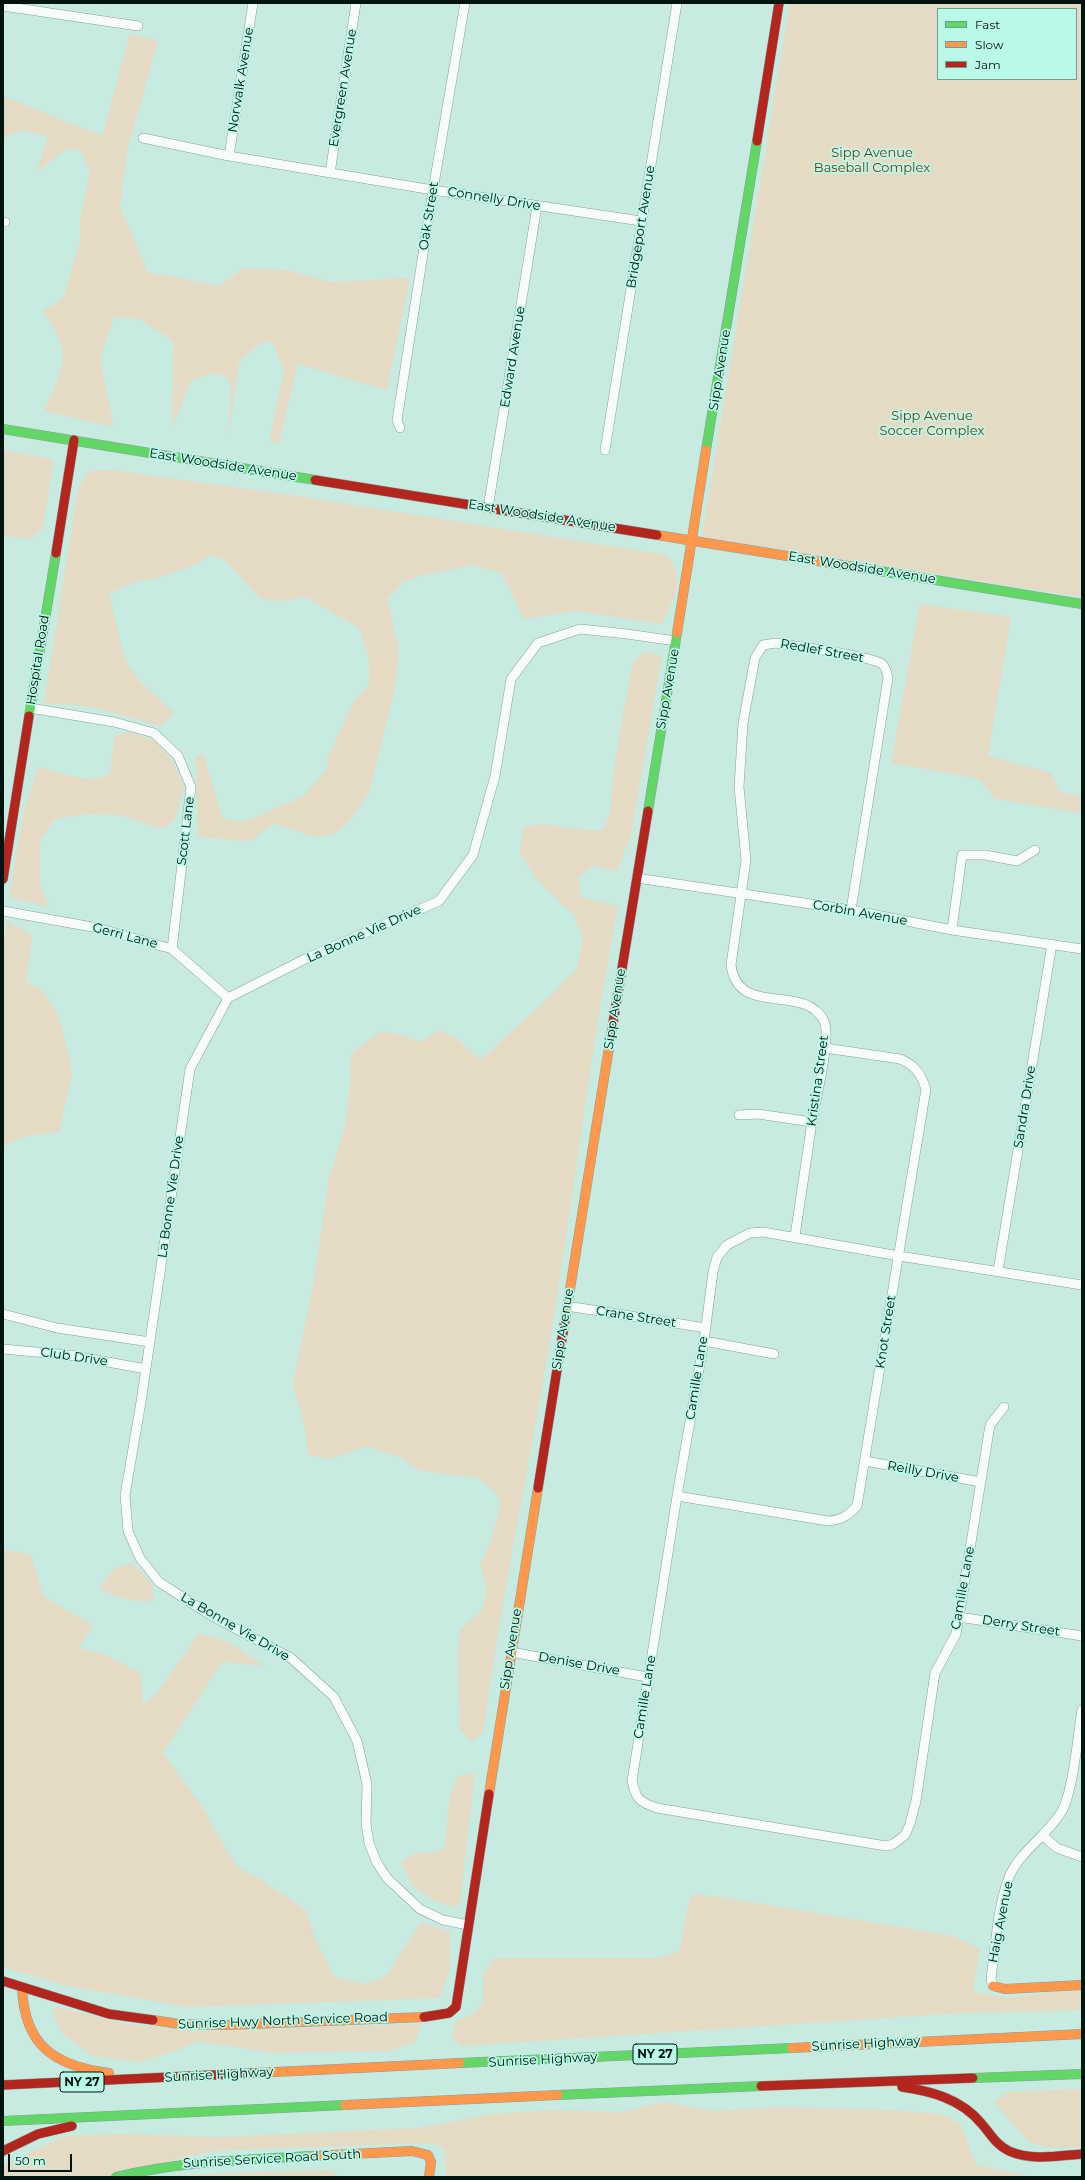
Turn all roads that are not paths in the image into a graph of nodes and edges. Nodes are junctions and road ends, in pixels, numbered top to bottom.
1 (253, 3) edge
2 (356, 3) edge
3 (465, 3) edge
4 (677, 3) edge
5 (779, 3) edge
6 (3, 6) edge
7 (28, 7) edge
8 (138, 26) dead end
9 (143, 138) dead end
10 (229, 156) junction
11 (330, 173) junction
12 (433, 190) junction
13 (537, 206) junction
14 (641, 221) junction
15 (400, 428) dead end
16 (3, 429) edge
17 (74, 440) junction
18 (605, 450) dead end
19 (488, 508) junction
20 (693, 540) junction
21 (1082, 604) edge
22 (676, 641) junction
23 (30, 708) junction
24 (1035, 850) dead end
25 (637, 878) junction
26 (3, 879) edge
27 (742, 893) junction
28 (851, 910) junction
29 (3, 911) edge
30 (952, 930) junction
31 (1052, 944) junction
32 (172, 948) junction
33 (1082, 949) edge
34 (228, 998) junction
35 (825, 1048) junction
36 (739, 1115) dead end
37 (812, 1122) junction
38 (795, 1236) junction
39 (899, 1256) junction
40 (998, 1270) junction
41 (1082, 1285) edge
42 (567, 1306) junction
43 (3, 1314) edge
44 (706, 1328) junction
45 (704, 1340) junction
46 (150, 1342) junction
47 (3, 1348) edge
48 (774, 1354) dead end
49 (146, 1369) junction
50 (1004, 1407) dead end
51 (865, 1461) junction
52 (981, 1482) junction
53 (677, 1496) junction
54 (959, 1617) junction
55 (1082, 1636) edge
56 (511, 1652) junction
57 (648, 1677) junction
58 (1082, 1710) edge
59 (1043, 1836) junction
60 (1082, 1857) edge
61 (468, 1926) junction
62 (3, 1981) edge
63 (1082, 1985) edge
64 (993, 1986) joint
65 (22, 1987) junction
66 (449, 2013) joint
67 (1081, 2034) edge
68 (1082, 2074) edge
69 (161, 2078) junction
70 (839, 2082) junction
71 (3, 2085) edge
72 (165, 2114) junction
73 (3, 2121) edge
74 (3, 2151) edge
75 (1082, 2154) edge
76 (116, 2177) edge
77 (429, 2177) edge

1 - 10 street, Norwalk Avenue
2 - 11 street, Evergreen Avenue
3 - 12 street, Oak Street
4 - 14 street, Bridgeport Avenue
5 - 20 main road, Sipp Avenue
6 - 7 street
7 - 8 street
9 - 10 street, Connelly Drive
10 - 11 street, Connelly Drive
11 - 12 street, Connelly Drive
12 - 13 street, Connelly Drive
12 - 15 street, Oak Street
13 - 14 street, Connelly Drive
13 - 19 street, Edward Avenue
14 - 18 street, Bridgeport Avenue
16 - 17 main road, East Woodside Avenue
17 - 19 main road, East Woodside Avenue
17 - 23 main road, Hospital Road
19 - 20 main road, East Woodside Avenue
20 - 21 main road, East Woodside Avenue
20 - 22 main road, Sipp Avenue
22 - 25 main road, Sipp Avenue
22 - 34 street, La Bonne Vie Drive
23 - 26 main road, Hospital Road
23 - 32 street, Scott Lane
24 - 30 street
25 - 27 street, Corbin Avenue
25 - 42 main road, Sipp Avenue
27 - 28 street, Corbin Avenue
27 - 28 street, Redlef Street
27 - 35 street, Kristina Street
28 - 30 street, Corbin Avenue
29 - 32 street, Gerri Lane
30 - 31 street, Corbin Avenue
31 - 33 street, Corbin Avenue
31 - 40 street, Sandra Drive
32 - 34 street, Gerri Lane
34 - 46 street, La Bonne Vie Drive
35 - 37 street, Kristina Street
35 - 39 street, Knot Street
36 - 37 street
37 - 38 street, Kristina Street
38 - 39 street, Camille Lane
38 - 44 street, Camille Lane
39 - 40 street, Camille Lane
39 - 51 street, Knot Street
40 - 41 street, Camille Lane
42 - 44 street, Crane Street
42 - 56 main road, Sipp Avenue
43 - 46 street
44 - 45 street, Camille Lane
45 - 48 street
45 - 53 street, Camille Lane
46 - 49 street, La Bonne Vie Drive
47 - 49 street, Club Drive
49 - 61 street, La Bonne Vie Drive
50 - 52 street, Camille Lane
51 - 52 street, Reilly Drive
51 - 53 street, Knot Street
52 - 54 street, Camille Lane
53 - 57 street, Camille Lane
54 - 55 street, Derry Street
54 - 57 street, Camille Lane
56 - 57 street, Denise Drive
56 - 61 main road, Sipp Avenue
58 - 59 street, Haig Avenue
59 - 60 street
59 - 64 street, Haig Avenue
61 - 66 main road, Sipp Avenue
62 - 65 main road, Sunrise Hwy North Service Road
63 - 64 main road
65 - 66 main road, Sunrise Hwy North Service Road
65 - 69 main road
67 - 69 main road, Sunrise Highway / NY 27
68 - 70 main road
69 - 71 main road, Sunrise Highway / NY 27
70 - 72 main road
70 - 75 main road
72 - 73 main road
72 - 74 main road
76 - 77 main road, Sunrise Service Road South

